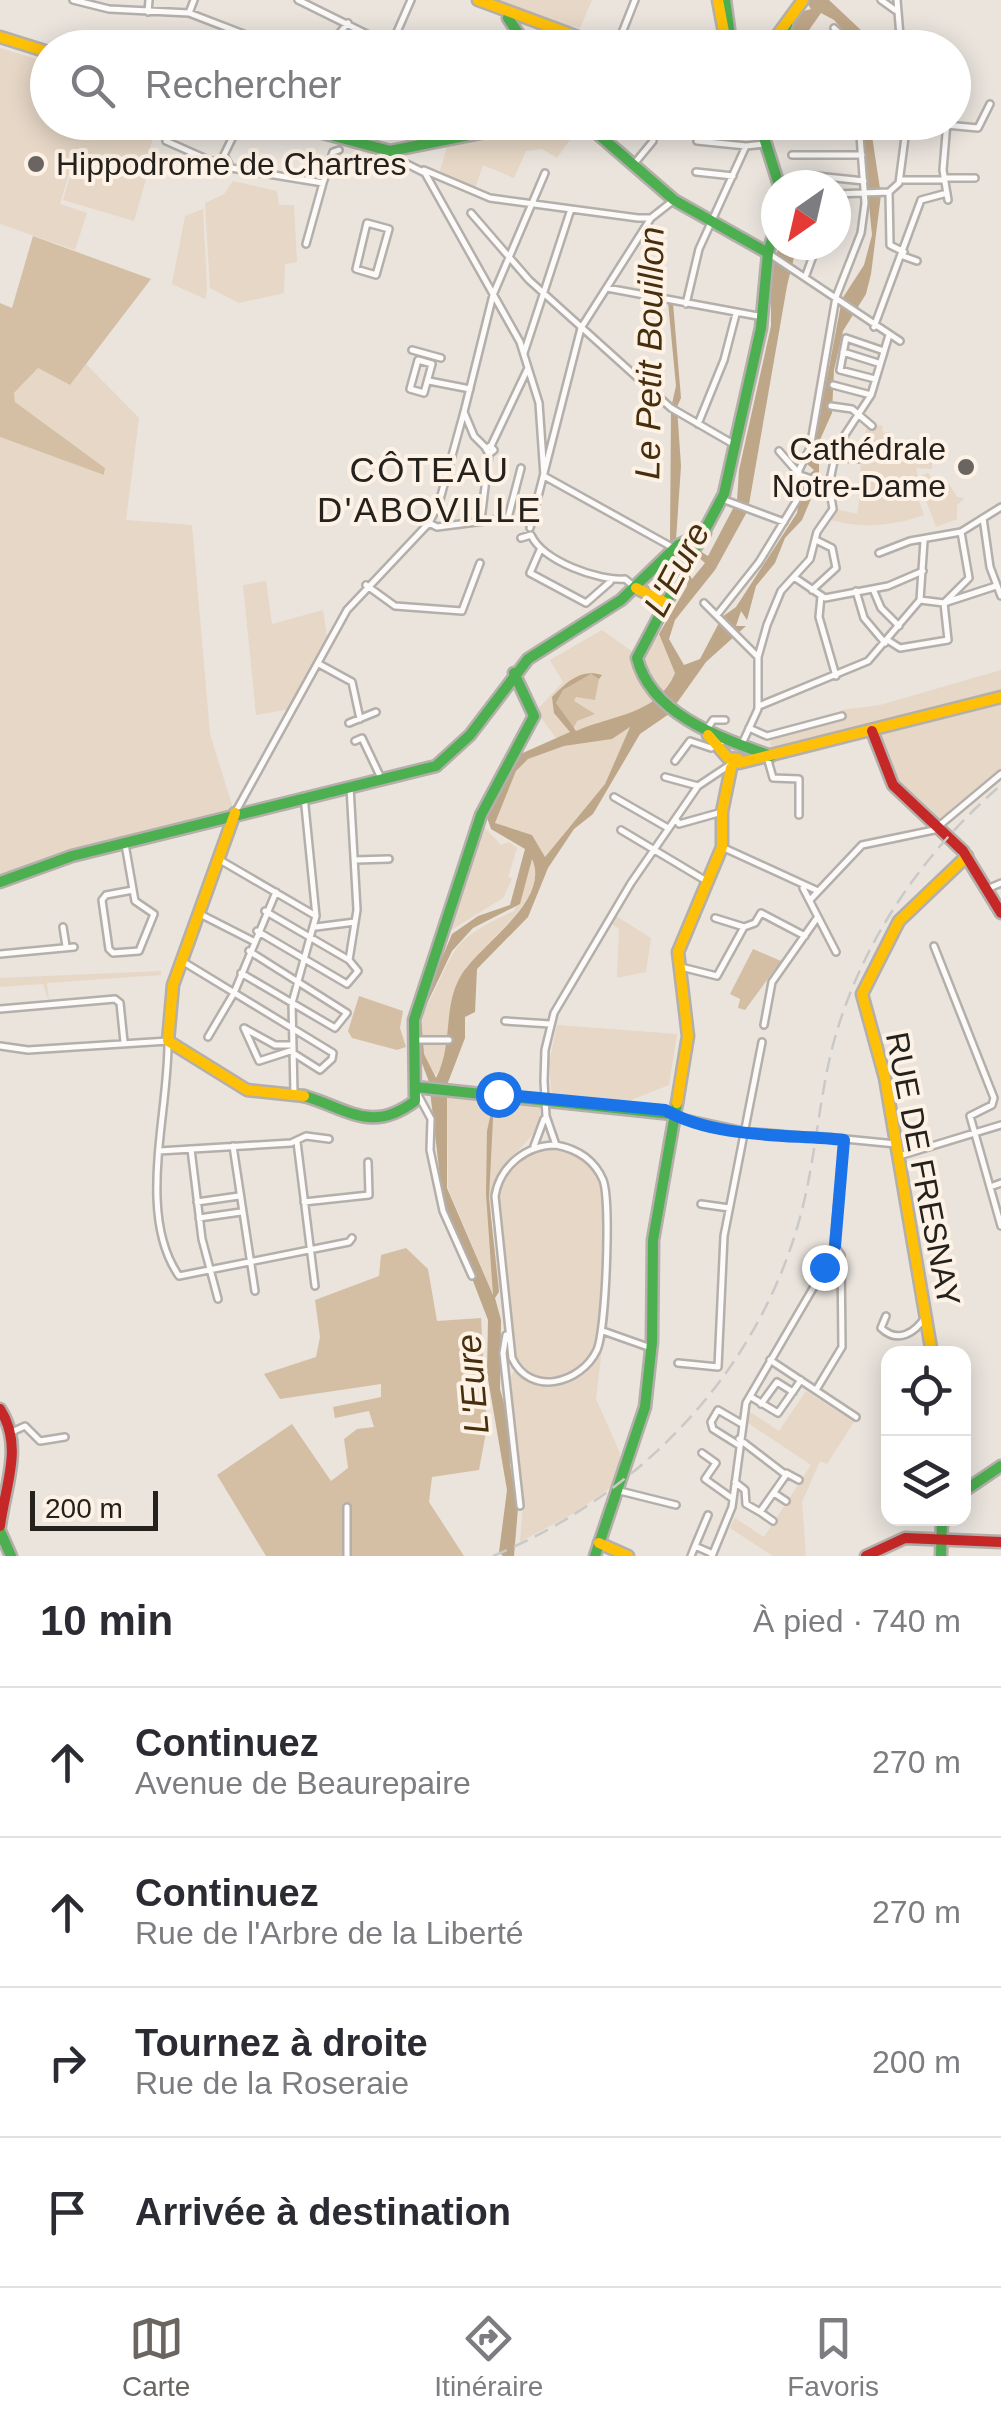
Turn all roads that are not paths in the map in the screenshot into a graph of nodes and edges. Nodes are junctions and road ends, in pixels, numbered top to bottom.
1 (73, 0) edge
2 (148, 0) edge
3 (194, 0) edge
4 (298, 0) edge
5 (410, 0) edge
6 (478, 0) edge
7 (635, 0) edge
8 (722, 0) edge
9 (803, 0) edge
10 (881, 0) edge
11 (86, 2) edge
12 (893, 4) edge
13 (148, 12) junction
14 (189, 13) junction
15 (508, 18) junction
16 (348, 23) junction
17 (233, 30) edge
18 (342, 30) edge
19 (361, 30) edge
20 (398, 30) edge
21 (516, 30) edge
22 (565, 30) edge
23 (623, 30) edge
24 (727, 30) edge
25 (784, 30) edge
26 (898, 30) edge
27 (0, 36) edge
28 (30, 45) edge
29 (990, 104) dead end
30 (971, 127) edge
31 (233, 140) edge
32 (351, 140) edge
33 (357, 140) edge
34 (369, 140) edge
35 (423, 140) edge
36 (444, 140) edge
37 (604, 140) edge
38 (653, 140) edge
39 (752, 140) edge
40 (765, 140) edge
41 (861, 140) edge
42 (906, 140) edge
43 (945, 140) edge
44 (166, 141) dead end
45 (697, 141) dead end
46 (746, 146) junction
47 (382, 148) junction
48 (339, 150) dead end
49 (792, 155) dead end
50 (862, 156) junction
51 (224, 161) junction
52 (632, 166) junction
53 (417, 167) junction
54 (774, 170) edge
55 (696, 172) dead end
56 (545, 173) dead end
57 (734, 176) junction
58 (975, 178) dead end
59 (944, 179) junction
60 (902, 180) junction
61 (851, 181) edge
62 (864, 181) junction
63 (323, 182) junction
64 (886, 193) junction
65 (851, 194) edge
66 (868, 195) junction
67 (678, 200) junction
68 (532, 204) junction
69 (571, 209) junction
70 (471, 213) dead end
71 (651, 218) junction
72 (714, 220) junction
73 (306, 244) dead end
74 (761, 247) edge
75 (904, 254) junction
76 (508, 258) junction
77 (772, 260) edge
78 (783, 260) edge
79 (811, 260) edge
80 (917, 261) dead end
81 (657, 271) dead end
82 (372, 274) joint
83 (806, 275) junction
84 (607, 288) junction
85 (543, 293) junction
86 (493, 295) junction
87 (652, 296) junction
88 (838, 299) junction
89 (686, 304) junction
90 (736, 314) junction
91 (763, 318) junction
92 (874, 327) junction
93 (582, 328) junction
94 (890, 335) junction
95 (900, 340) dead end
96 (412, 350) dead end
97 (882, 350) junction
98 (524, 352) junction
99 (843, 352) junction
100 (441, 358) dead end
101 (878, 362) junction
102 (529, 366) junction
103 (875, 380) junction
104 (431, 381) junction
105 (833, 385) dead end
106 (470, 389) junction
107 (871, 395) junction
108 (831, 406) dead end
109 (464, 412) junction
110 (861, 414) junction
111 (698, 424) junction
112 (872, 426) dead end
113 (735, 445) junction
114 (489, 449) junction
115 (778, 451) dead end
116 (834, 457) junction
117 (858, 459) dead end
118 (521, 468) dead end
119 (801, 476) junction
120 (546, 478) junction
121 (824, 484) junction
122 (722, 499) junction
123 (1001, 506) edge
124 (983, 518) junction
125 (482, 520) junction
126 (784, 522) junction
127 (429, 523) junction
128 (530, 528) dead end
129 (961, 532) junction
130 (705, 533) junction
131 (521, 538) dead end
132 (815, 540) junction
133 (924, 540) junction
134 (673, 545) junction
135 (541, 550) junction
136 (879, 553) dead end
137 (480, 563) dead end
138 (923, 572) junction
139 (794, 577) junction
140 (610, 582) junction
141 (366, 585) junction
142 (996, 586) junction
143 (636, 588) junction
144 (873, 588) junction
145 (812, 590) junction
146 (856, 592) junction
147 (821, 596) junction
148 (1001, 596) edge
149 (920, 600) junction
150 (664, 602) junction
151 (944, 603) junction
152 (704, 604) dead end
153 (718, 616) junction
154 (900, 626) junction
155 (886, 642) junction
156 (758, 657) junction
157 (318, 664) junction
158 (514, 673) junction
159 (836, 676) junction
160 (1001, 697) edge
161 (758, 706) junction
162 (376, 712) dead end
163 (842, 716) dead end
164 (360, 719) junction
165 (724, 720) dead end
166 (349, 724) dead end
167 (749, 728) junction
168 (705, 731) junction
169 (872, 731) junction
170 (355, 741) dead end
171 (721, 743) junction
172 (740, 746) junction
173 (769, 756) junction
174 (675, 761) dead end
175 (733, 762) junction
176 (1001, 774) edge
177 (665, 777) dead end
178 (381, 778) junction
179 (350, 784) junction
180 (698, 786) junction
181 (304, 795) junction
182 (614, 797) dead end
183 (722, 812) junction
184 (236, 813) junction
185 (799, 816) dead end
186 (676, 819) junction
187 (669, 828) junction
188 (936, 829) junction
189 (621, 830) dead end
190 (125, 842) junction
191 (722, 847) junction
192 (655, 848) junction
193 (967, 856) junction
194 (219, 859) junction
195 (389, 859) dead end
196 (355, 860) junction
197 (0, 882) edge
198 (708, 882) junction
199 (1001, 883) edge
200 (801, 885) junction
201 (988, 889) junction
202 (133, 890) junction
203 (818, 891) junction
204 (276, 892) junction
205 (810, 900) junction
206 (1000, 909) edge
207 (266, 911) junction
208 (202, 916) junction
209 (316, 916) junction
210 (715, 918) dead end
211 (817, 918) junction
212 (355, 922) junction
213 (63, 927) dead end
214 (316, 927) junction
215 (744, 927) junction
216 (257, 931) junction
217 (805, 936) junction
218 (313, 939) junction
219 (253, 941) junction
220 (934, 946) dead end
221 (249, 951) junction
222 (836, 952) dead end
223 (0, 954) edge
224 (308, 960) junction
225 (348, 960) junction
226 (182, 961) junction
227 (678, 967) junction
228 (241, 973) junction
229 (300, 982) junction
230 (234, 993) junction
231 (292, 1003) junction
232 (0, 1009) edge
233 (506, 1021) dead end
234 (550, 1024) junction
235 (290, 1026) junction
236 (764, 1026) dead end
237 (208, 1037) dead end
238 (419, 1040) junction
239 (449, 1040) dead end
240 (168, 1041) junction
241 (124, 1042) junction
242 (762, 1042) dead end
243 (0, 1046) edge
244 (290, 1048) junction
245 (418, 1087) junction
246 (294, 1093) junction
247 (545, 1100) junction
248 (672, 1114) junction
249 (546, 1116) junction
250 (1001, 1125) edge
251 (743, 1131) junction
252 (975, 1134) junction
253 (329, 1139) dead end
254 (844, 1140) junction
255 (297, 1142) junction
256 (896, 1144) junction
257 (556, 1145) junction
258 (233, 1146) junction
259 (533, 1147) junction
260 (190, 1150) junction
261 (159, 1151) junction
262 (899, 1156) junction
263 (368, 1162) dead end
264 (1001, 1183) edge
265 (990, 1188) junction
266 (239, 1196) junction
267 (197, 1202) junction
268 (304, 1202) junction
269 (701, 1204) dead end
270 (729, 1208) junction
271 (241, 1212) junction
272 (199, 1218) junction
273 (1001, 1226) edge
274 (352, 1238) dead end
275 (835, 1246) junction
276 (308, 1248) junction
277 (250, 1261) junction
278 (208, 1270) junction
279 (472, 1276) dead end
280 (315, 1286) dead end
281 (256, 1291) dead end
282 (218, 1299) dead end
283 (886, 1316) dead end
284 (508, 1327) junction
285 (924, 1328) junction
286 (607, 1332) junction
287 (930, 1346) edge
288 (652, 1348) junction
289 (770, 1360) junction
290 (678, 1362) dead end
291 (518, 1370) junction
292 (506, 1376) junction
293 (801, 1380) junction
294 (816, 1390) junction
295 (793, 1392) junction
296 (750, 1397) junction
297 (761, 1404) junction
298 (0, 1409) edge
299 (856, 1416) dead end
300 (742, 1424) junction
301 (14, 1430) junction
302 (65, 1437) dead end
303 (739, 1442) junction
304 (702, 1453) dead end
305 (1001, 1466) edge
306 (786, 1473) junction
307 (698, 1474) dead end
308 (706, 1479) junction
309 (798, 1480) dead end
310 (735, 1482) junction
311 (971, 1486) edge
312 (620, 1490) junction
313 (774, 1493) junction
314 (733, 1499) junction
315 (786, 1501) dead end
316 (676, 1505) dead end
317 (520, 1506) dead end
318 (347, 1507) dead end
319 (760, 1512) junction
320 (708, 1515) dead end
321 (773, 1522) dead end
322 (942, 1526) edge
323 (0, 1529) edge
324 (942, 1539) junction
325 (1001, 1542) edge
326 (599, 1543) junction
327 (695, 1546) junction
328 (712, 1555) edge
329 (11, 1556) edge
330 (347, 1556) edge
331 (595, 1556) edge
332 (628, 1556) edge
333 (691, 1556) edge
334 (866, 1556) edge
335 (941, 1556) edge

1 - 11 street
2 - 13 street
3 - 14 street
4 - 16 street
5 - 20 street
6 - 15 main road
7 - 23 street
8 - 24 main road
9 - 25 main road
10 - 12 street
11 - 13 street
12 - 26 street
13 - 14 street
14 - 17 street
15 - 21 main road
15 - 22 main road
16 - 18 street
16 - 19 street
27 - 28 main road
29 - 30 street
31 - 51 street
32 - 47 main road
33 - 47 main road
34 - 47 street
35 - 47 main road
36 - 47 main road
37 - 52 main road
38 - 52 street
39 - 46 street
40 - 54 main road
41 - 50 street
42 - 60 street
43 - 59 street
44 - 51 street
45 - 46 street
46 - 57 street
47 - 53 street
48 - 63 street
49 - 50 street
50 - 62 street
51 - 63 street
52 - 67 main road
53 - 68 street
53 - 86 street
55 - 57 street
56 - 68 street
57 - 72 street
58 - 59 street
59 - 60 street
59 - 75 street
60 - 64 street
61 - 62 street
62 - 66 street
63 - 73 street
64 - 66 street
64 - 75 street
65 - 66 street
66 - 88 street
67 - 71 street
67 - 72 main road
68 - 69 street
68 - 76 street
69 - 71 street
69 - 85 street
70 - 76 street
71 - 84 street
72 - 74 main road
72 - 89 street
75 - 80 street
75 - 92 street
76 - 85 street
76 - 86 street
77 - 91 main road
78 - 83 street
79 - 83 street
81 - 87 street
82 - 82 street
83 - 88 street
84 - 87 street
84 - 93 street
85 - 93 street
85 - 98 street
86 - 98 street
86 - 106 street
87 - 89 street
88 - 92 street
88 - 119 street
89 - 90 street
90 - 91 street
90 - 111 street
91 - 113 main road
92 - 94 street
93 - 111 street
93 - 120 street
94 - 95 street
94 - 97 street
96 - 100 street
97 - 99 street
97 - 101 street
98 - 102 street
99 - 101 street
99 - 103 street
101 - 103 street
102 - 114 street
102 - 120 street
103 - 107 street
104 - 104 street
104 - 106 street
105 - 107 street
106 - 109 street
107 - 110 street
108 - 110 street
109 - 114 street
109 - 127 street
110 - 112 street
110 - 116 street
111 - 113 street
113 - 122 main road
114 - 125 street
115 - 119 street
116 - 117 street
116 - 121 street
118 - 125 street
119 - 121 street
119 - 126 street
120 - 128 street
120 - 134 street
121 - 132 street
122 - 126 street
122 - 130 main road
123 - 124 street
124 - 129 street
124 - 142 street
125 - 127 street
126 - 153 street
127 - 141 street
129 - 133 street
129 - 151 street
130 - 134 main road
130 - 150 main road
131 - 135 street
132 - 139 street
132 - 145 street
133 - 136 street
133 - 138 street
134 - 143 main road
135 - 140 street
135 - 140 street
137 - 141 street
138 - 144 street
138 - 149 street
139 - 145 street
139 - 156 street
140 - 143 street
141 - 157 street
142 - 148 street
142 - 151 street
143 - 150 main road
143 - 158 main road
144 - 146 street
144 - 154 street
145 - 147 street
146 - 147 street
146 - 155 street
147 - 159 street
149 - 151 street
149 - 154 street
150 - 168 main road
151 - 155 street
152 - 153 street
153 - 156 street
154 - 155 street
155 - 159 street
156 - 161 street
157 - 164 street
157 - 184 street
158 - 178 main road
158 - 238 main road
159 - 161 street
160 - 169 main road
161 - 167 street
162 - 164 street
163 - 167 street
164 - 166 street
165 - 168 street
167 - 172 street
168 - 171 main road
169 - 173 main road
169 - 188 main road
170 - 178 street
171 - 172 main road
171 - 174 street
171 - 175 main road
172 - 173 main road
172 - 175 main road
173 - 175 main road
173 - 185 street
175 - 180 street
175 - 183 main road
176 - 188 street
177 - 180 street
178 - 179 main road
179 - 181 main road
179 - 196 street
180 - 186 street
181 - 184 main road
181 - 209 street
182 - 187 street
183 - 186 street
183 - 191 main road
184 - 190 main road
184 - 194 main road
186 - 187 street
187 - 192 street
188 - 193 main road
188 - 203 street
189 - 192 street
190 - 197 main road
190 - 202 street
191 - 198 main road
191 - 200 street
192 - 198 street
192 - 234 street
193 - 201 main road
193 - 256 main road, RUE DE FRESNAY
194 - 204 street
194 - 208 main road
195 - 196 street
196 - 212 street
198 - 227 main road
199 - 201 street
200 - 203 street
200 - 205 street
201 - 206 main road
202 - 202 street
203 - 205 street
204 - 207 street
204 - 209 street
205 - 211 street
207 - 216 street
207 - 218 street
208 - 219 street
208 - 226 main road
209 - 214 street
210 - 215 street
211 - 217 street
211 - 222 street
212 - 214 street
212 - 225 street
213 - 223 street
214 - 218 street
215 - 217 street
215 - 227 street
216 - 219 street
216 - 224 street
217 - 236 street
218 - 224 street
218 - 225 street
219 - 221 street
220 - 252 street
221 - 228 street
221 - 229 street
224 - 225 street
224 - 229 street
226 - 230 street
226 - 240 main road
227 - 248 main road
228 - 230 street
228 - 231 street
229 - 231 street
229 - 231 street
230 - 235 street
230 - 237 street
231 - 235 street
232 - 241 street
233 - 234 street
234 - 247 street
235 - 244 street
235 - 244 street
238 - 239 street
238 - 245 main road
240 - 241 street
240 - 246 main road
240 - 261 street
241 - 243 street
242 - 251 street
244 - 244 street
244 - 246 street
245 - 246 main road
245 - 247 main road
245 - 279 street
247 - 248 main road
247 - 249 street
248 - 251 street
248 - 288 main road
249 - 257 street
249 - 259 street
250 - 252 street
251 - 254 street, bridge
251 - 270 street
252 - 262 street
252 - 265 street
253 - 255 street
254 - 256 street
254 - 275 street
255 - 258 street
255 - 268 street
256 - 262 main road, RUE DE FRESNAY
257 - 259 street
257 - 286 street
258 - 260 street
258 - 266 street
259 - 284 street
260 - 261 street
260 - 267 street
261 - 278 street
262 - 285 main road, RUE DE FRESNAY
263 - 268 street
264 - 265 street
265 - 273 street
266 - 267 street
266 - 271 street
267 - 272 street
268 - 276 street
269 - 270 street
270 - 290 street
271 - 272 street
271 - 277 street
272 - 278 street
274 - 276 street
275 - 289 street
275 - 294 street
276 - 277 street
276 - 280 street
277 - 278 street
277 - 281 street
278 - 282 street
283 - 285 street
284 - 291 street
284 - 292 street
285 - 287 main road, RUE DE FRESNAY
286 - 288 street
286 - 291 street
288 - 312 main road
289 - 293 street
289 - 296 street
291 - 292 street
292 - 317 street
293 - 294 street
293 - 295 street
294 - 299 street
295 - 297 street
295 - 297 street
296 - 297 street
296 - 300 street
298 - 301 main road
300 - 303 street
300 - 303 street
301 - 302 street
301 - 323 main road
303 - 306 street
303 - 310 street
304 - 308 street
305 - 311 main road
306 - 309 street
306 - 313 street
307 - 308 street
308 - 314 street
310 - 314 street
310 - 319 street
312 - 316 street
312 - 326 main road
313 - 315 street
313 - 319 street
314 - 328 street
318 - 330 street
319 - 321 street
320 - 327 street
322 - 324 main road
323 - 329 main road
324 - 325 main road
324 - 334 main road
324 - 335 main road
326 - 331 main road
326 - 332 main road
327 - 328 street
327 - 333 street

